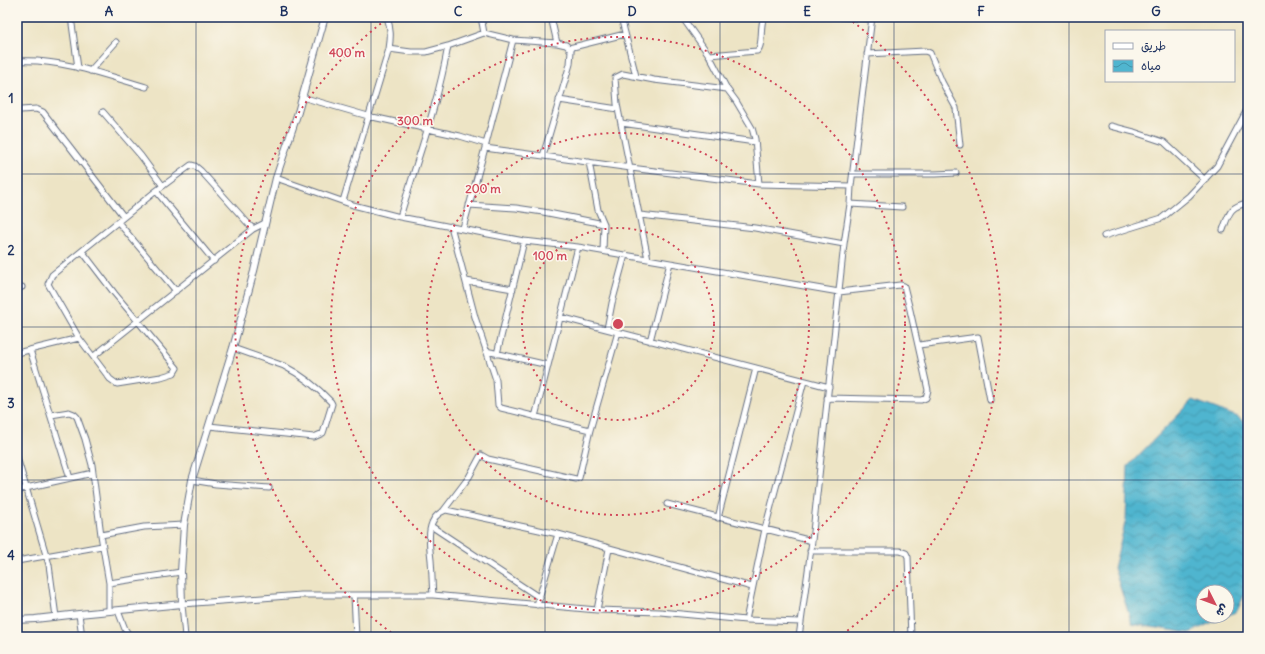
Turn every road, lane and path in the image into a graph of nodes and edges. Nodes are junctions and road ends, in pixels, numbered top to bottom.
1 (71, 17) edge
2 (325, 17) edge
3 (387, 17) edge
4 (481, 17) edge
5 (551, 17) edge
6 (621, 17) edge
7 (682, 17) edge
8 (764, 17) edge
9 (842, 17) edge
10 (872, 18) edge
11 (484, 33) junction
12 (625, 34) junction
13 (513, 40) junction
14 (116, 42) dead end
15 (558, 43) junction
16 (448, 46) junction
17 (569, 48) junction
18 (389, 49) junction
19 (867, 54) junction
20 (709, 55) junction
21 (17, 61) edge
22 (78, 68) junction
23 (90, 71) junction
24 (636, 76) junction
25 (146, 87) dead end
26 (727, 89) junction
27 (302, 97) junction
28 (559, 100) junction
29 (1248, 108) edge
30 (618, 109) junction
31 (20, 110) dead end
32 (103, 112) dead end
33 (368, 116) junction
34 (621, 123) junction
35 (1111, 126) dead end
36 (428, 129) junction
37 (755, 142) junction
38 (960, 145) dead end
39 (486, 146) junction
40 (543, 156) junction
41 (589, 162) junction
42 (631, 168) junction
43 (956, 173) dead end
44 (853, 174) junction
45 (276, 178) junction
46 (1205, 180) junction
47 (759, 184) junction
48 (164, 186) junction
49 (851, 186) junction
50 (156, 191) junction
51 (343, 202) junction
52 (1248, 202) edge
53 (850, 204) junction
54 (469, 205) junction
55 (902, 207) dead end
56 (640, 215) junction
57 (124, 217) junction
58 (400, 217) junction
59 (118, 222) junction
60 (265, 223) junction
61 (604, 224) junction
62 (451, 226) junction
63 (253, 228) junction
64 (463, 228) junction
65 (1223, 230) dead end
66 (1104, 236) dead end
67 (524, 241) junction
68 (844, 244) junction
69 (578, 247) junction
70 (82, 250) junction
71 (602, 251) junction
72 (625, 255) junction
73 (648, 259) junction
74 (214, 261) junction
75 (670, 263) junction
76 (466, 281) junction
77 (513, 289) junction
78 (176, 291) junction
79 (839, 292) junction
80 (560, 317) junction
81 (138, 321) junction
82 (607, 329) junction
83 (618, 332) junction
84 (79, 338) junction
85 (650, 341) junction
86 (919, 345) junction
87 (233, 348) junction
88 (30, 350) junction
89 (486, 351) junction
90 (17, 353) edge
91 (497, 354) junction
92 (94, 356) junction
93 (548, 365) junction
94 (756, 368) junction
95 (804, 381) junction
96 (829, 387) junction
97 (827, 398) junction
98 (990, 400) dead end
99 (51, 415) junction
100 (535, 417) junction
101 (210, 426) junction
102 (590, 430) junction
103 (17, 457) edge
104 (93, 474) junction
105 (70, 478) junction
106 (192, 480) junction
107 (27, 487) junction
108 (269, 488) dead end
109 (17, 490) edge
110 (667, 504) dead end
111 (444, 510) junction
112 (718, 518) junction
113 (184, 525) junction
114 (431, 526) junction
115 (765, 529) junction
116 (558, 534) junction
117 (101, 535) junction
118 (812, 542) junction
119 (102, 546) junction
120 (610, 549) junction
121 (810, 551) junction
122 (46, 555) junction
123 (17, 561) edge
124 (181, 572) junction
125 (109, 583) junction
126 (752, 587) junction
127 (354, 595) junction
128 (433, 595) junction
129 (540, 598) junction
130 (182, 604) junction
131 (537, 605) junction
132 (597, 610) junction
133 (118, 611) junction
134 (109, 612) junction
135 (78, 614) junction
136 (56, 617) junction
137 (17, 620) edge
138 (746, 620) junction
139 (801, 622) junction
140 (82, 637) edge
141 (130, 637) edge
142 (185, 637) edge
143 (356, 637) edge
144 (800, 637) edge
145 (911, 637) edge

1 - 22 street
2 - 27 street
3 - 18 street
4 - 11 street
5 - 15 street
6 - 12 street
7 - 20 street
8 - 20 street
9 - 10 street
10 - 19 street
11 - 13 street
11 - 16 street
12 - 17 street
12 - 24 street
13 - 15 street
13 - 39 street
14 - 23 street
15 - 17 street
16 - 18 street
16 - 36 street
17 - 28 street
18 - 33 street
19 - 38 street
19 - 44 street
20 - 26 street
21 - 22 street
22 - 23 street
23 - 25 street
24 - 26 street
24 - 30 street
26 - 37 street
27 - 33 street
27 - 45 street
28 - 30 street
28 - 40 street
29 - 46 street
30 - 34 street
31 - 57 street
32 - 48 street
33 - 36 street
33 - 51 street
34 - 37 street
34 - 42 street
35 - 46 street
36 - 39 street
36 - 58 street
37 - 47 street
39 - 40 street
39 - 54 street
40 - 41 street
41 - 42 street
41 - 61 street
42 - 47 street
42 - 56 street
43 - 44 street
44 - 49 street
45 - 51 street
45 - 60 street
46 - 66 street
47 - 49 street
48 - 50 street
48 - 63 street
49 - 53 street
50 - 57 street
50 - 74 street
51 - 58 street
52 - 65 street
53 - 55 street
53 - 68 street
54 - 61 street
54 - 64 street
56 - 68 street
56 - 73 street
57 - 59 street
58 - 62 street
59 - 70 street
59 - 78 street
60 - 63 street
60 - 87 street
61 - 71 street
62 - 64 street
62 - 76 street
63 - 74 street
64 - 67 street
67 - 69 street
67 - 77 street
68 - 79 street
69 - 71 street
69 - 80 street
70 - 81 street
70 - 84 street
71 - 72 street
72 - 73 street
72 - 82 street
73 - 75 street
74 - 78 street
75 - 79 street
75 - 85 street
76 - 77 street
76 - 89 street
77 - 91 street
78 - 81 street
79 - 86 street
79 - 96 street
80 - 82 street
80 - 93 street
81 - 92 street
81 - 92 street
82 - 83 street
83 - 85 street
83 - 102 street
84 - 88 street
84 - 92 street
85 - 94 street
86 - 97 street
86 - 98 street
87 - 101 street
87 - 101 street
88 - 90 street
88 - 99 street
89 - 91 street
89 - 100 street
91 - 93 street
93 - 100 street
94 - 95 street
94 - 112 street
95 - 96 street
95 - 115 street
96 - 97 street
97 - 118 street
99 - 104 street
99 - 105 street
100 - 102 street
101 - 106 street
102 - 111 street
103 - 107 street
104 - 105 street
104 - 117 street
105 - 107 street
106 - 108 street
106 - 113 street
107 - 109 street
107 - 122 street
110 - 112 street
111 - 114 street
111 - 116 street
112 - 115 street
113 - 117 street
113 - 124 street
114 - 128 street
114 - 129 street
115 - 118 street
115 - 126 street
116 - 120 street
116 - 129 street
117 - 119 street
118 - 121 street
119 - 122 street
119 - 125 street
120 - 126 street
120 - 132 street
121 - 139 street
121 - 145 street
122 - 123 street
122 - 136 street
124 - 125 street
124 - 130 street
125 - 134 street
126 - 138 street
127 - 128 street
127 - 130 street
127 - 143 street
128 - 131 street
129 - 131 street
130 - 133 street
130 - 142 street
131 - 132 street
132 - 138 street
133 - 134 street
133 - 141 street
134 - 135 street
135 - 136 street
135 - 140 street
136 - 137 street
138 - 139 street
139 - 144 street

